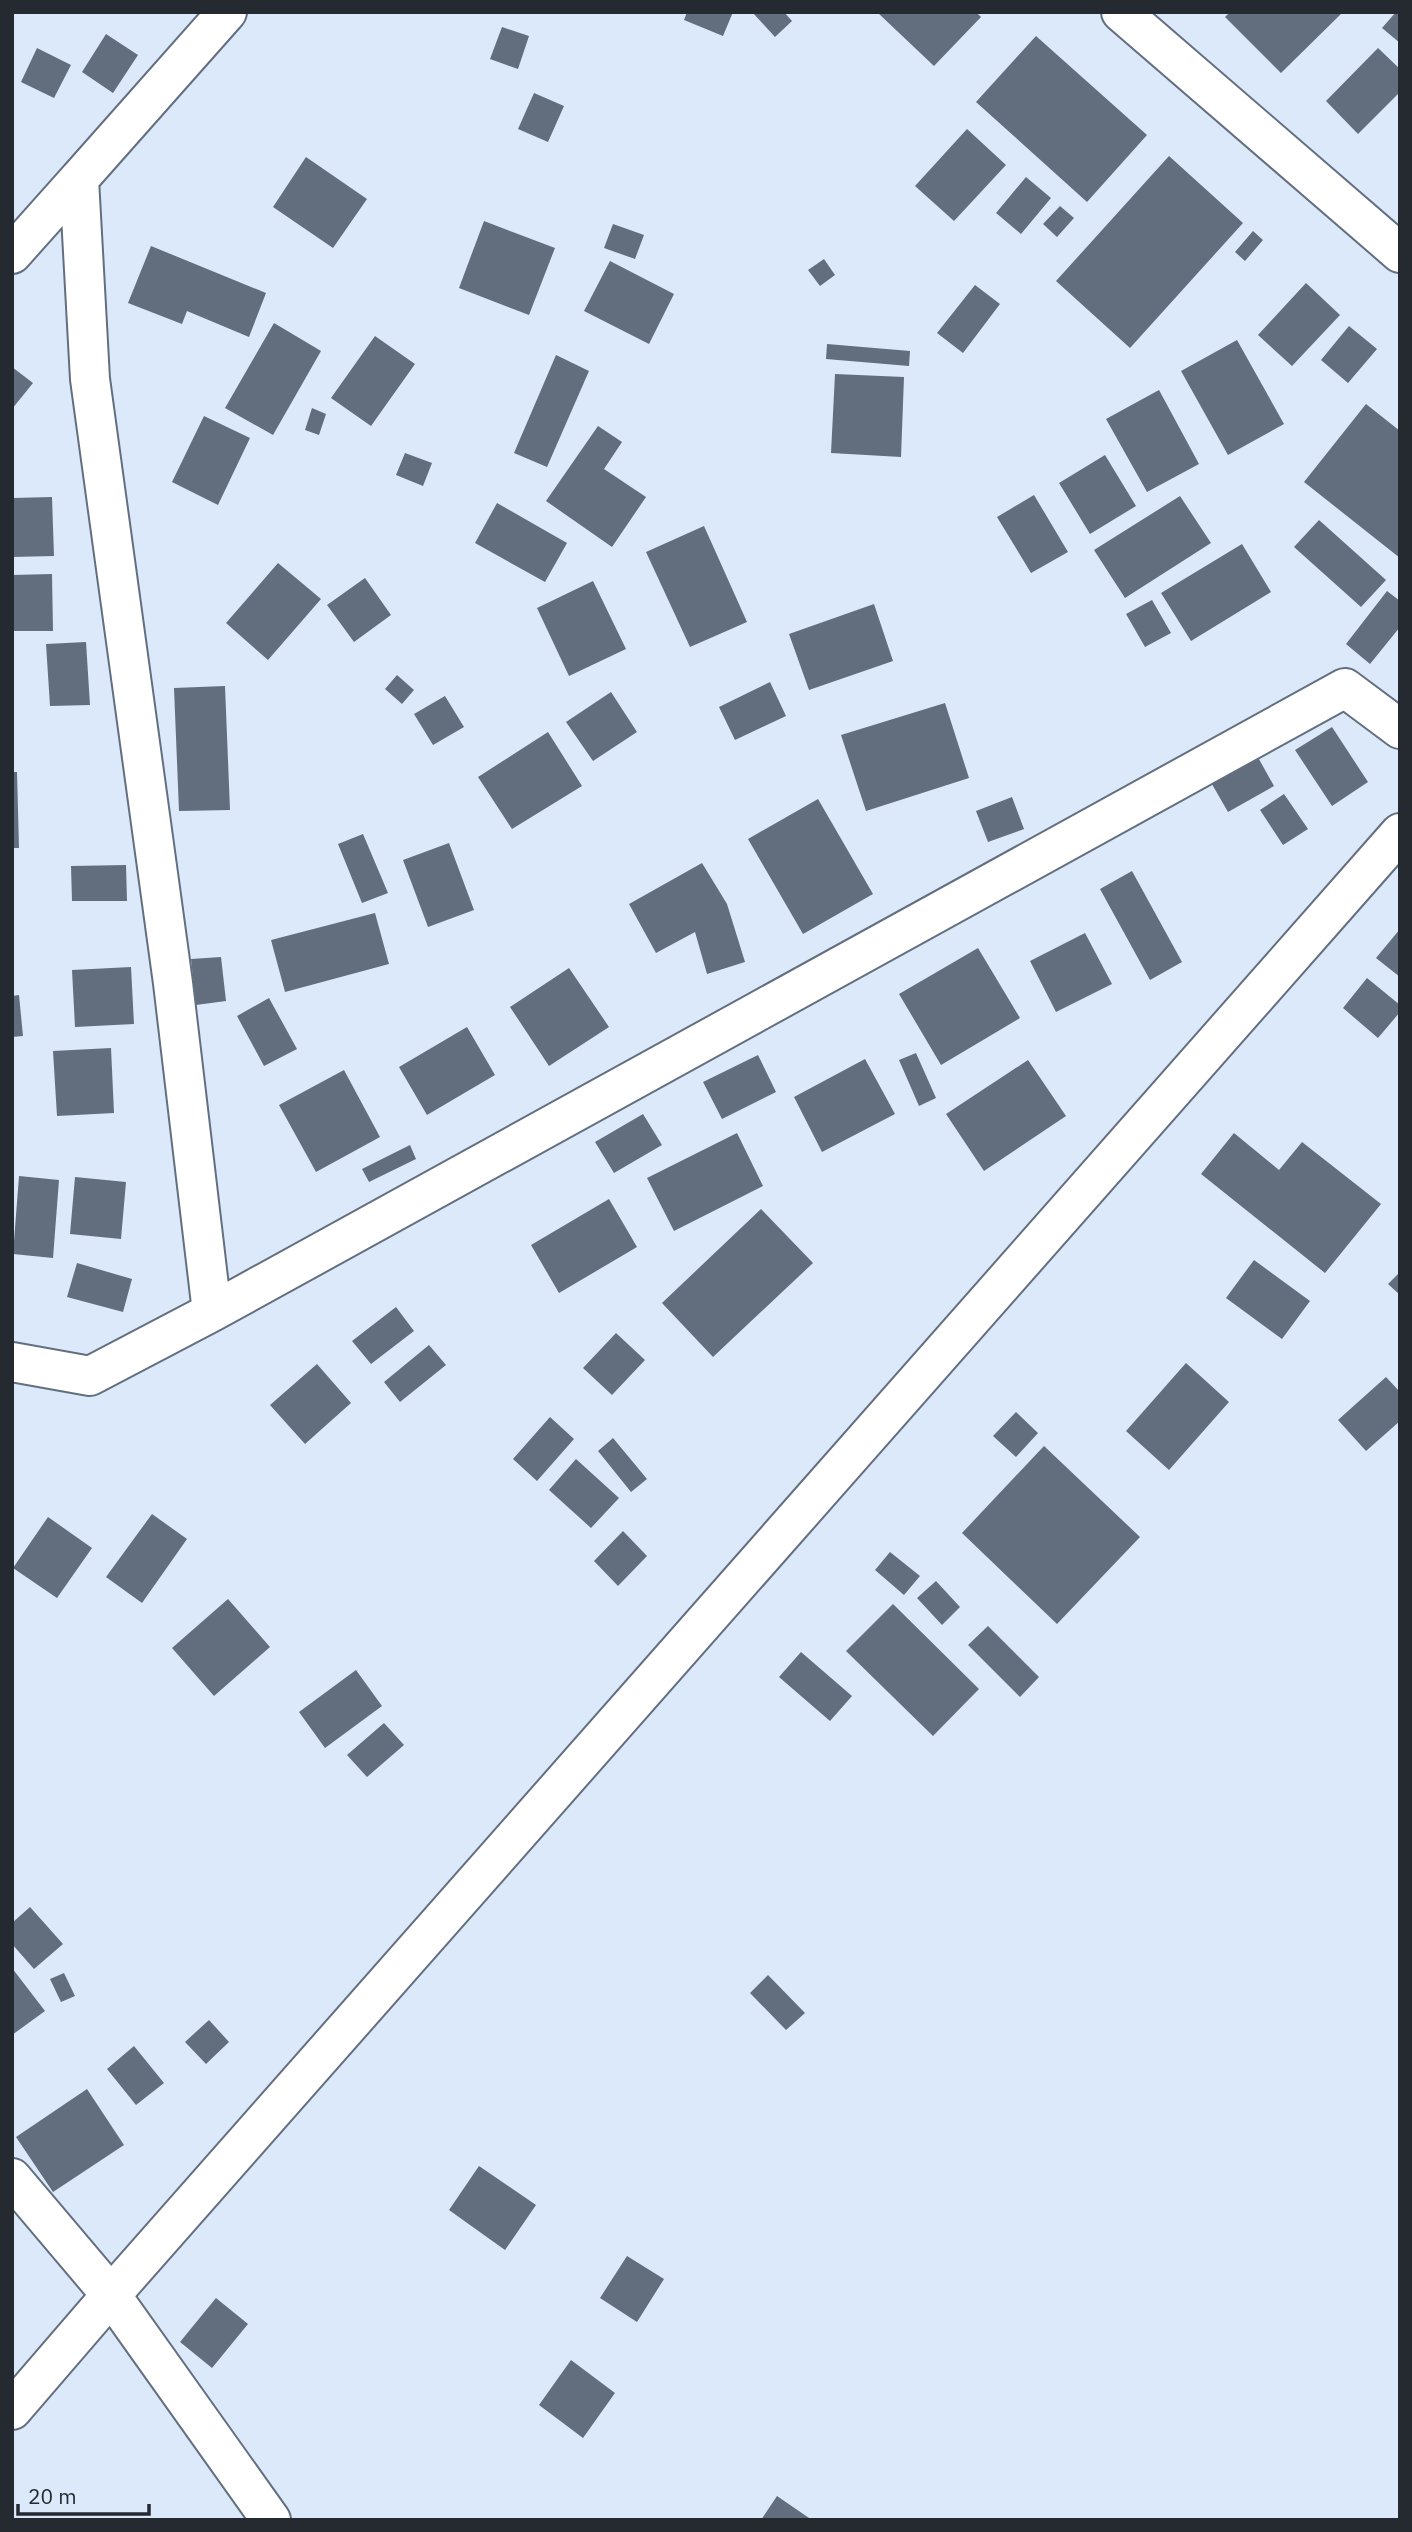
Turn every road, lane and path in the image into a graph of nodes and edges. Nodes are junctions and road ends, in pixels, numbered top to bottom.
1 (227, 12) edge
2 (1121, 12) edge
3 (79, 179) junction
4 (1400, 253) edge
5 (12, 254) edge
6 (1400, 729) edge
7 (1400, 833) edge
8 (212, 1312) junction
9 (12, 1362) edge
10 (12, 2178) edge
11 (111, 2295) junction
12 (12, 2410) edge
13 (271, 2520) edge

1 - 3 street
2 - 4 street
3 - 5 street
3 - 8 street
6 - 8 street
7 - 11 street
8 - 9 street
10 - 11 street
11 - 12 street
11 - 13 street

